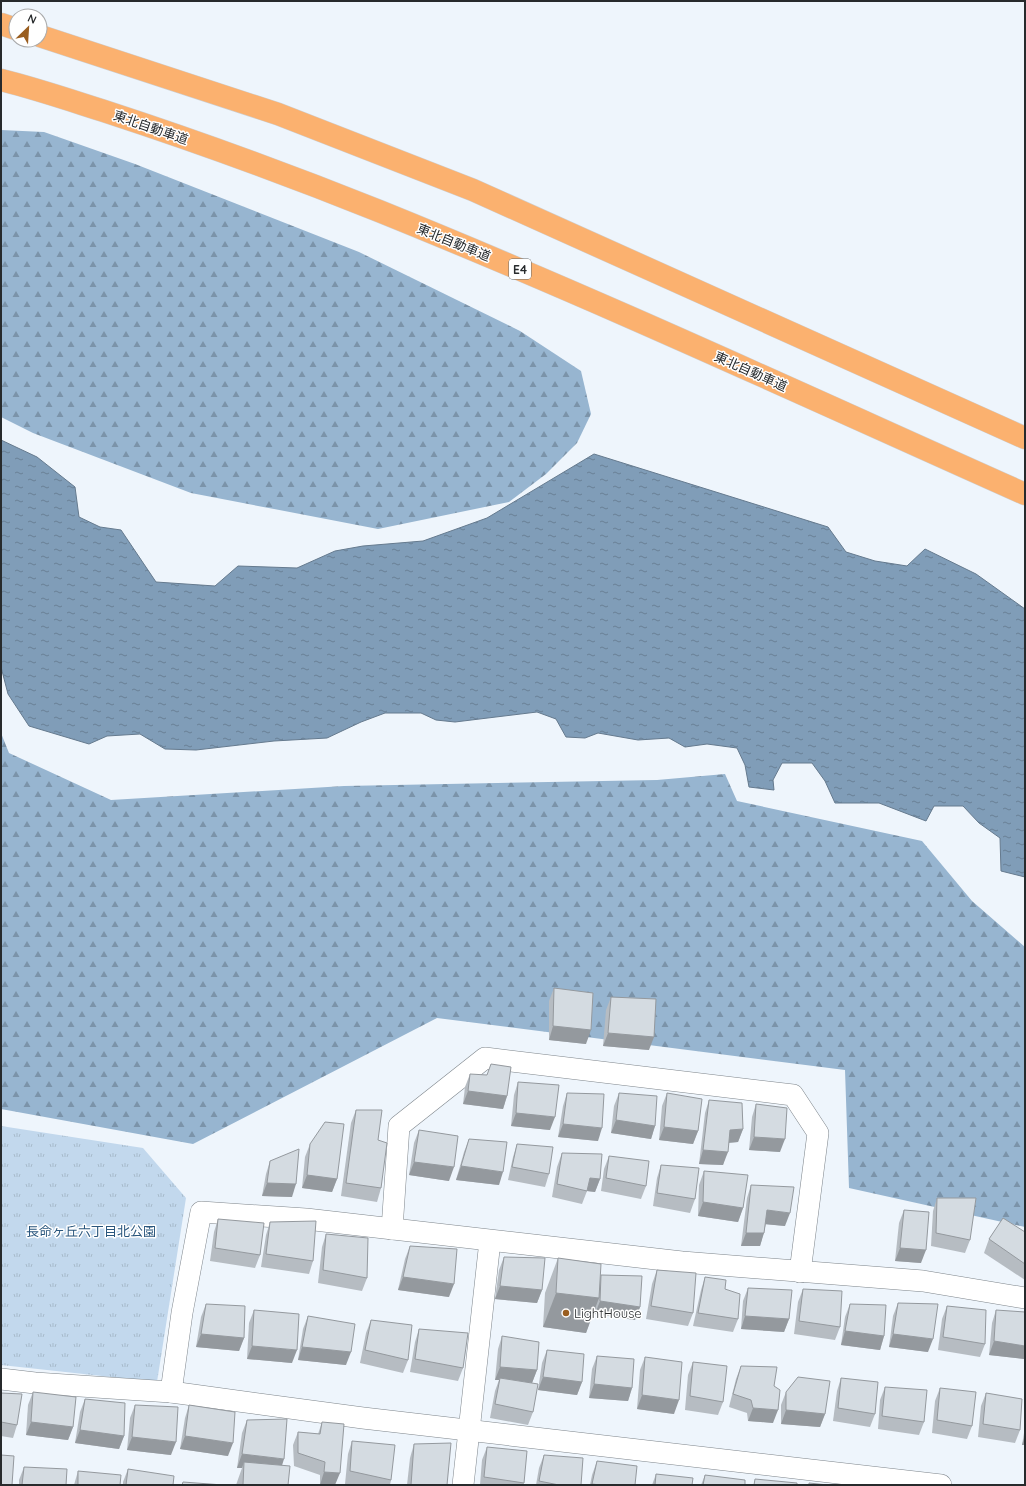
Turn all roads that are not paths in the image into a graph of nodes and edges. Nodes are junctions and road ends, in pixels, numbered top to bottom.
1 (48, 39) edge
2 (1, 80) edge
3 (1025, 438) edge
4 (1025, 494) edge
5 (392, 1229) junction
6 (490, 1241) junction
7 (800, 1272) junction
8 (1025, 1298) edge
9 (1, 1379) edge
10 (171, 1392) junction
11 (468, 1431) junction
12 (463, 1485) edge
13 (941, 1485) edge

1 - 3 highway
2 - 4 highway, 東北自動車道 / E4
5 - 6 street
5 - 7 street
5 - 10 street
6 - 7 street
6 - 11 street
7 - 8 street
9 - 10 street
10 - 11 street
11 - 12 street
11 - 13 street

